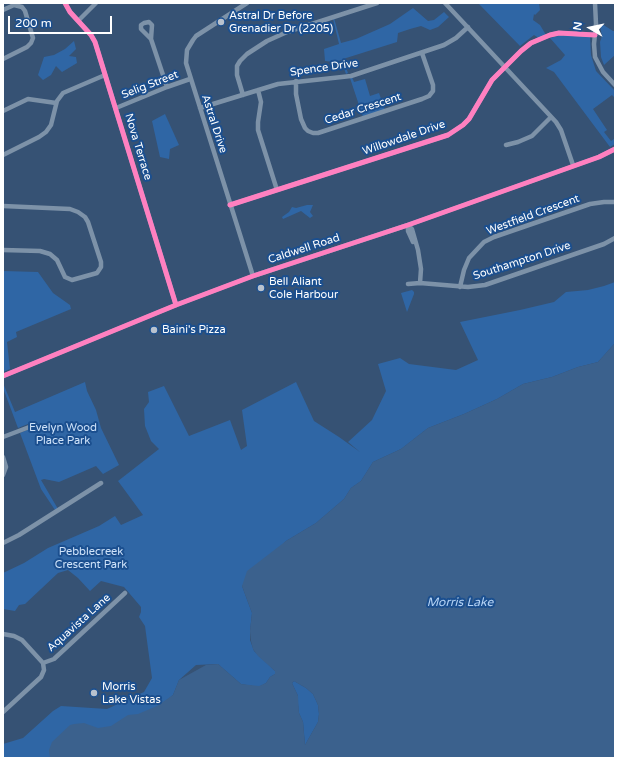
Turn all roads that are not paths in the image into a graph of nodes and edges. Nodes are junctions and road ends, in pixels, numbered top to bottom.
1 (64, 3) edge
2 (96, 3) edge
3 (246, 3) edge
4 (377, 3) edge
5 (445, 3) edge
6 (594, 3) edge
7 (3, 10) edge
8 (79, 20) junction
9 (468, 27) junction
10 (595, 35) junction
11 (151, 39) dead end
12 (422, 53) junction
13 (3, 59) edge
14 (505, 68) junction
15 (105, 75) junction
16 (190, 79) junction
17 (296, 82) junction
18 (615, 85) edge
19 (167, 87) junction
20 (258, 90) junction
21 (243, 95) junction
22 (56, 103) junction
23 (116, 108) junction
24 (200, 108) junction
25 (3, 111) edge
26 (551, 117) junction
27 (506, 145) dead end
28 (615, 149) edge
29 (3, 156) edge
30 (573, 165) junction
31 (277, 190) junction
32 (615, 202) edge
33 (230, 205) junction
34 (3, 206) edge
35 (408, 225) junction
36 (615, 238) edge
37 (3, 250) edge
38 (253, 276) junction
39 (420, 283) junction
40 (408, 284) dead end
41 (460, 287) junction
42 (176, 305) junction
43 (3, 376) edge
44 (32, 426) dead end
45 (3, 437) edge
46 (3, 457) edge
47 (3, 475) edge
48 (101, 483) dead end
49 (3, 543) edge
50 (125, 593) dead end
51 (3, 634) edge
52 (43, 663) junction
53 (3, 712) edge

1 - 8 street, Nova Terrace
2 - 8 street
3 - 16 street, Astral Drive
4 - 21 street
5 - 9 street
6 - 10 street
7 - 13 street
8 - 15 street, Nova Terrace
9 - 12 street, Spence Drive
9 - 14 street
10 - 14 street, Willowdale Drive
10 - 18 street
11 - 19 street
12 - 17 street, Spence Drive
12 - 17 street, Cedar Crescent
14 - 26 street
14 - 31 street, Willowdale Drive
15 - 22 street
15 - 23 street, Nova Terrace
16 - 19 street, Selig Street
16 - 24 street, Astral Drive
17 - 20 street, Spence Drive
19 - 23 street, Selig Street
20 - 21 street, Spence Drive
20 - 31 street
21 - 24 street, Spence Drive
22 - 25 street
22 - 29 street
23 - 42 street, Nova Terrace
24 - 33 street, Astral Drive
26 - 27 street
26 - 30 street
28 - 30 street, Caldwell Road
30 - 35 street, Caldwell Road
31 - 33 street, Willowdale Drive
32 - 41 street, Westfield Crescent
33 - 38 street, Astral Drive
34 - 37 street
35 - 38 street, Caldwell Road
35 - 39 street
36 - 41 street, Southampton Drive
38 - 42 street, Caldwell Road
39 - 40 street, Southampton Drive
39 - 41 street, Southampton Drive
42 - 43 street, Caldwell Road
44 - 45 street
46 - 47 street
48 - 49 street
50 - 52 street, Aquavista Lane
51 - 52 street
52 - 53 street

